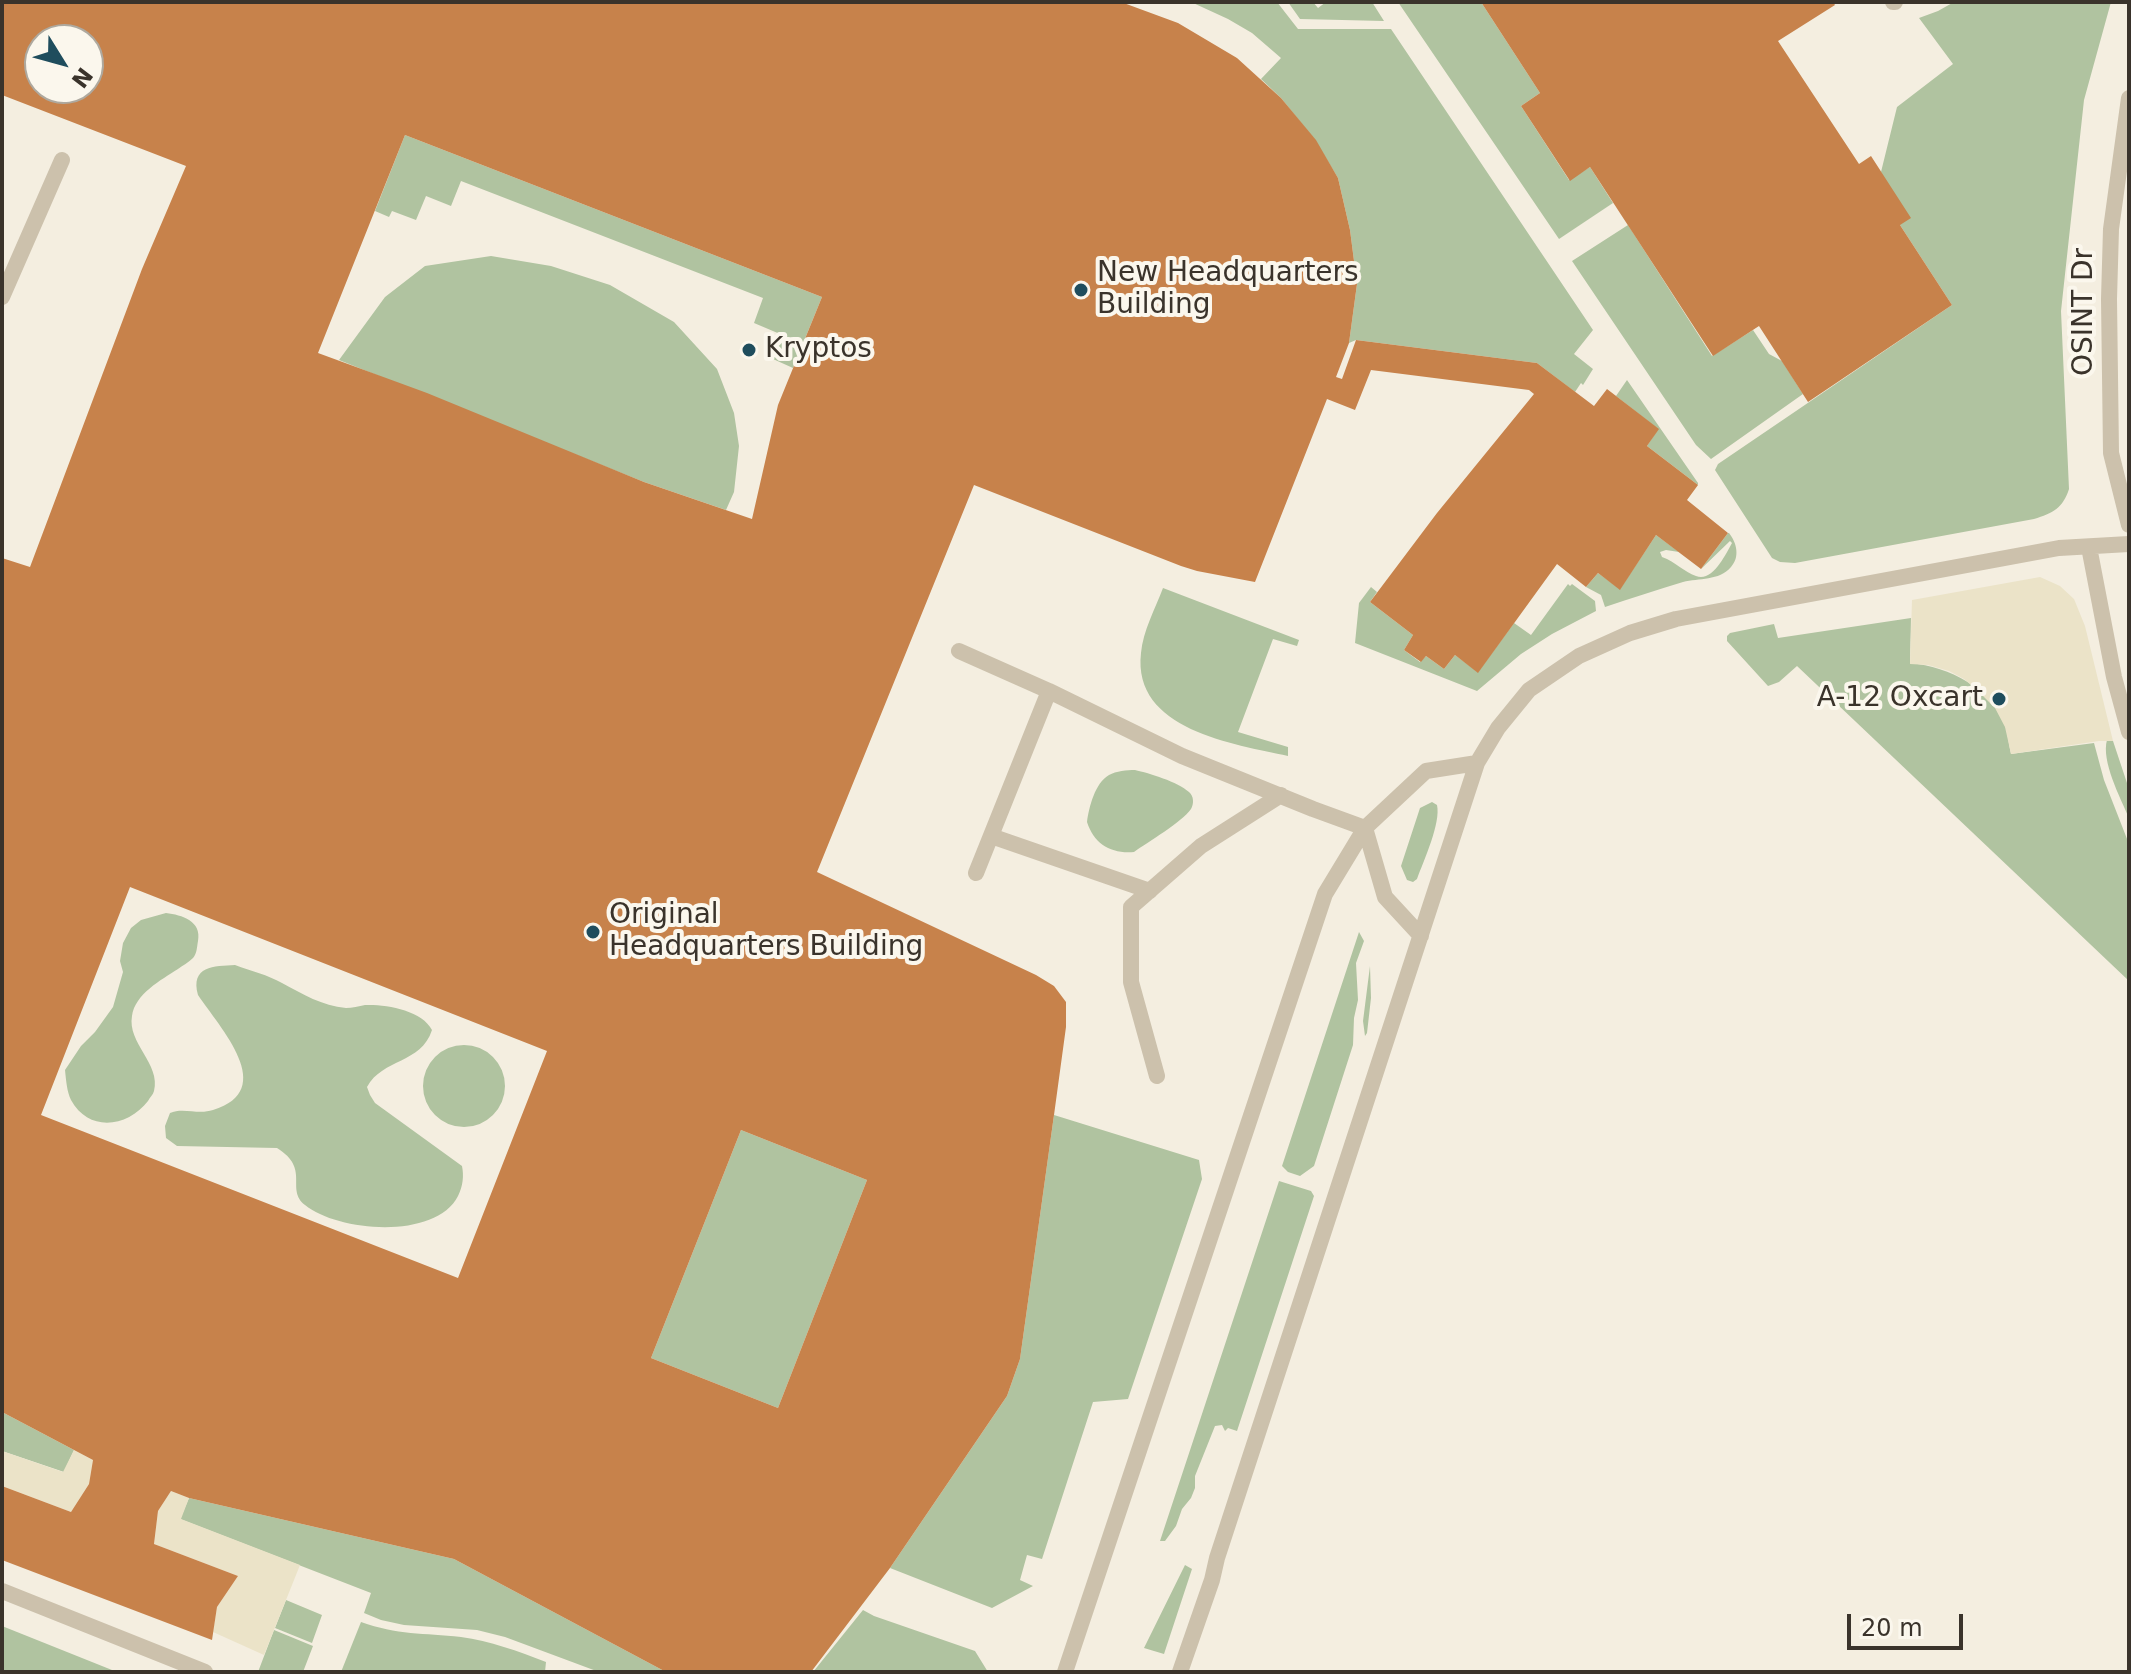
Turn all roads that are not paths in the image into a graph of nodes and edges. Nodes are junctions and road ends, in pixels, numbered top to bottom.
1 (2129, 98) edge
2 (62, 160) dead end
3 (2, 297) edge
4 (2129, 525) edge
5 (2129, 544) edge
6 (2089, 547) junction
7 (959, 651) dead end
8 (1049, 691) junction
9 (2129, 732) edge
10 (1477, 763) junction
11 (1281, 795) junction
12 (1365, 828) junction
13 (991, 836) junction
14 (976, 873) dead end
15 (1150, 891) junction
16 (1421, 936) junction
17 (1157, 1076) dead end
18 (2, 1591) edge
19 (205, 1672) edge
20 (1065, 1672) edge
21 (1180, 1672) edge

1 - 4 lane, OSINT Dr
2 - 3 lane
5 - 6 lane
6 - 9 lane
6 - 10 lane
7 - 8 lane
8 - 11 lane
8 - 13 lane
10 - 12 lane
10 - 16 lane
11 - 12 lane
11 - 15 lane
12 - 16 lane
12 - 20 lane
13 - 14 lane
13 - 15 lane
15 - 17 lane
16 - 21 lane
18 - 19 lane

